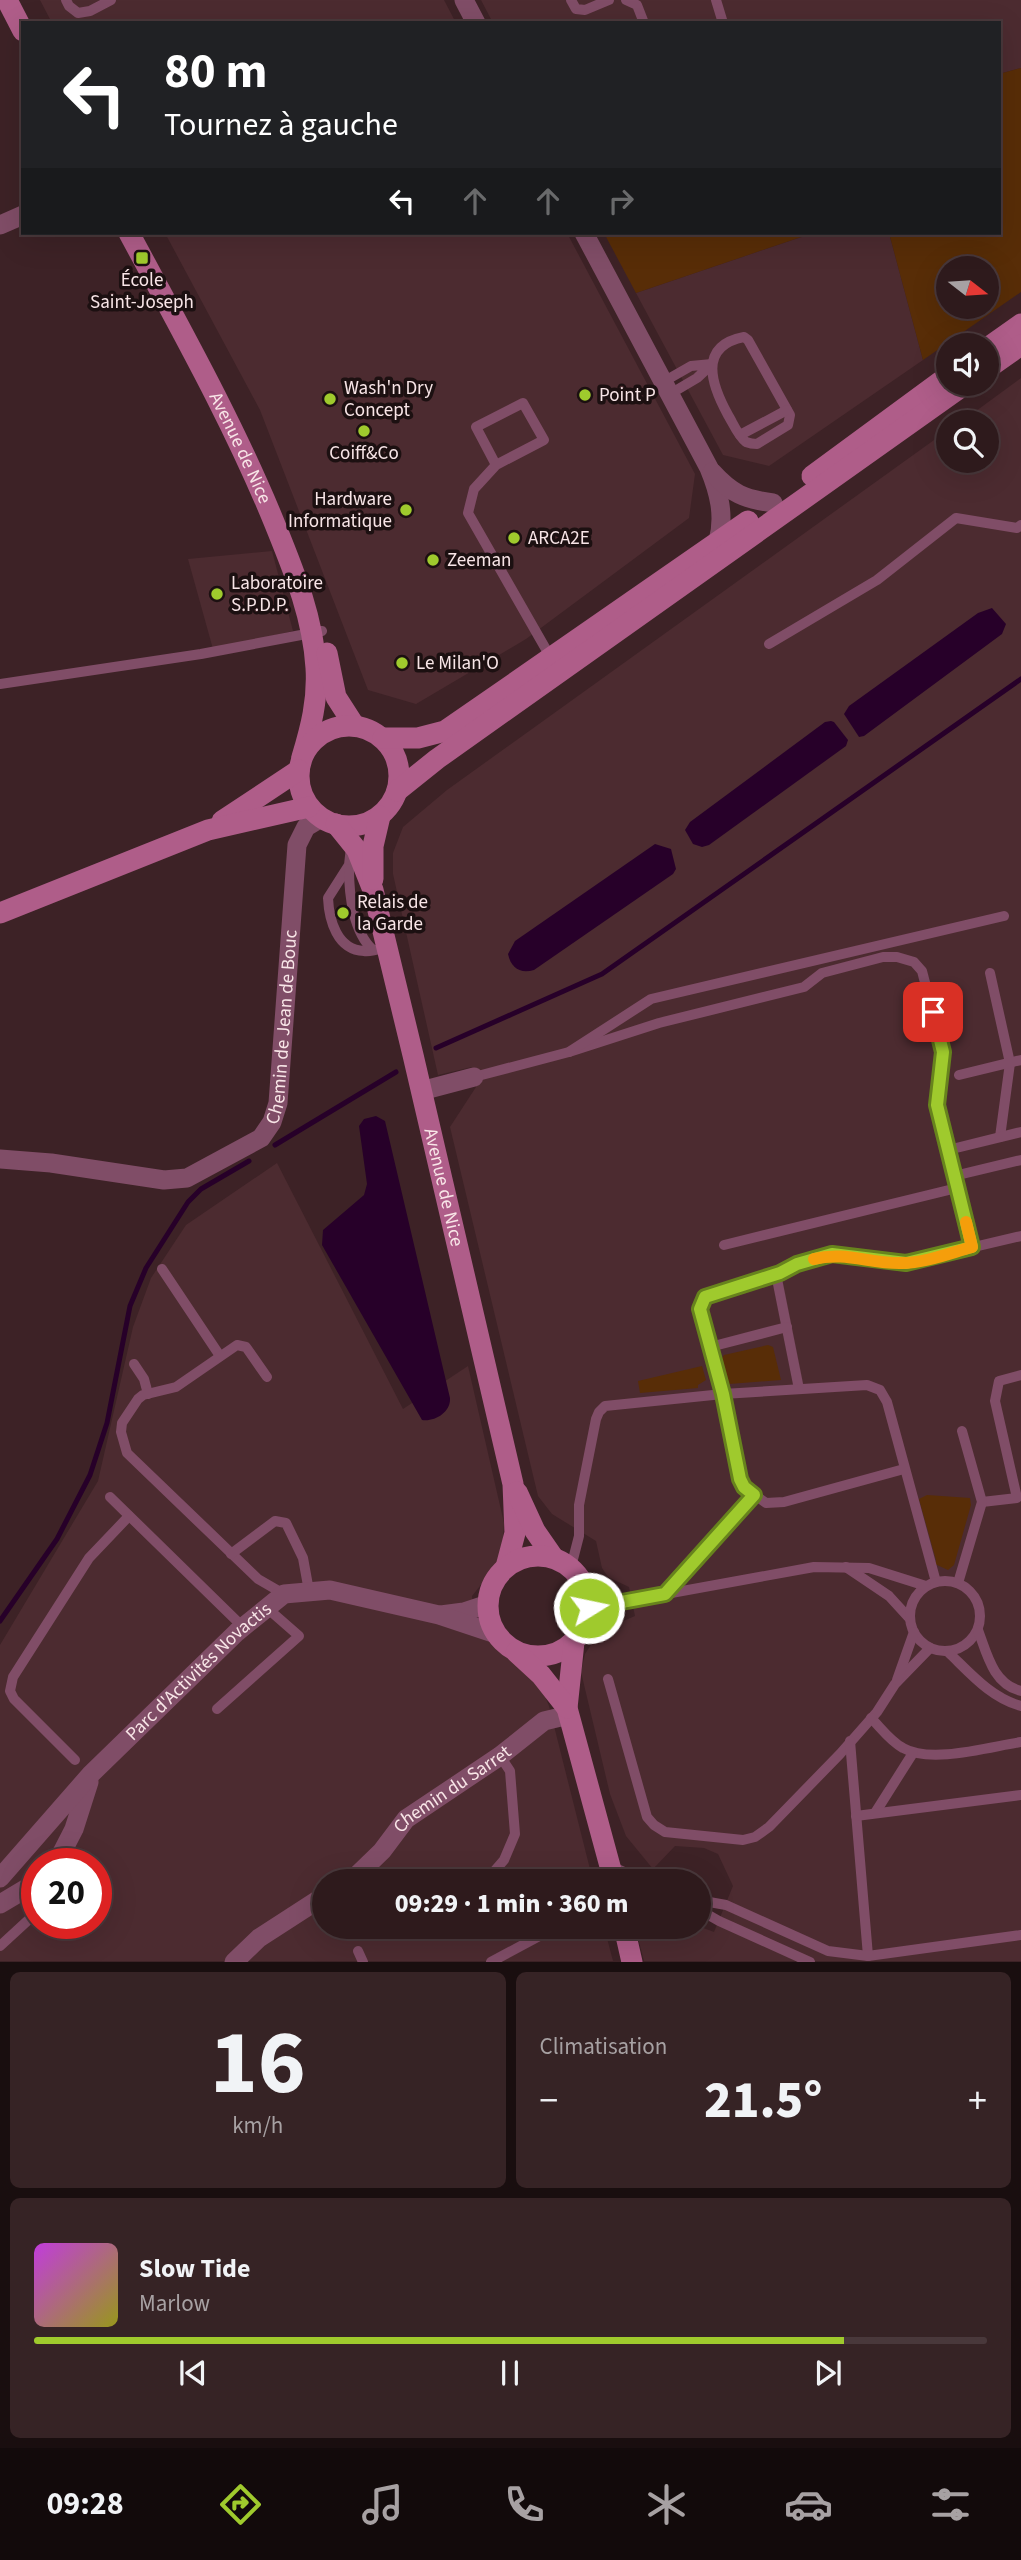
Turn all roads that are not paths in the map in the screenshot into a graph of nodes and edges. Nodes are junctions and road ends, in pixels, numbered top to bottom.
1 (66, 0) edge
2 (111, 0) edge
3 (464, 0) edge
4 (571, 0) edge
5 (608, 0) edge
6 (626, 0) edge
7 (716, 0) edge
8 (15, 9) edge
9 (475, 21) edge
10 (643, 21) edge
11 (722, 21) edge
12 (21, 26) edge
13 (21, 216) edge
14 (0, 225) edge
15 (130, 235) edge
16 (143, 235) edge
17 (585, 235) edge
18 (1021, 324) edge
19 (999, 340) edge
20 (1020, 348) edge
21 (999, 361) edge
22 (712, 364) junction
23 (936, 385) edge
24 (666, 388) junction
25 (949, 396) edge
26 (787, 410) junction
27 (740, 435) junction
28 (496, 466) junction
29 (709, 468) junction
30 (773, 503) junction
31 (1021, 525) edge
32 (718, 541) junction
33 (317, 632) junction
34 (769, 644) dead end
35 (551, 658) junction
36 (0, 684) edge
37 (354, 725) junction
38 (383, 738) junction
39 (301, 763) junction
40 (397, 792) junction
41 (380, 816) junction
42 (329, 822) junction
43 (208, 830) junction
44 (349, 865) junction
45 (373, 890) junction
46 (0, 913) edge
47 (1004, 916) dead end
48 (380, 949) junction
49 (990, 973) dead end
50 (569, 1052) junction
51 (1016, 1062) edge
52 (959, 1075) dead end
53 (474, 1077) joint
54 (421, 1091) junction
55 (1021, 1132) edge
56 (1000, 1137) junction
57 (948, 1150) junction
58 (0, 1159) edge
59 (1021, 1160) edge
60 (954, 1176) junction
61 (957, 1188) junction
62 (1021, 1236) edge
63 (724, 1245) dead end
64 (972, 1247) junction
65 (162, 1269) dead end
66 (776, 1274) junction
67 (787, 1327) junction
68 (710, 1347) junction
69 (220, 1356) junction
70 (134, 1364) dead end
71 (1021, 1375) edge
72 (267, 1377) dead end
73 (799, 1389) junction
74 (148, 1394) junction
75 (723, 1394) junction
76 (962, 1431) dead end
77 (904, 1469) junction
78 (513, 1484) junction
79 (754, 1495) junction
80 (110, 1497) dead end
81 (982, 1502) junction
82 (130, 1516) junction
83 (231, 1555) junction
84 (562, 1562) junction
85 (845, 1566) junction
86 (506, 1567) junction
87 (958, 1583) junction
88 (931, 1584) junction
89 (309, 1591) junction
90 (284, 1594) junction
91 (665, 1594) junction
92 (488, 1604) junction
93 (267, 1608) junction
94 (589, 1608) junction
95 (439, 1615) junction
96 (910, 1619) junction
97 (243, 1626) junction
98 (978, 1630) junction
99 (914, 1632) junction
100 (496, 1634) junction
101 (574, 1642) junction
102 (930, 1648) junction
103 (515, 1651) junction
104 (948, 1652) junction
105 (608, 1679) dead end
106 (895, 1684) junction
107 (1021, 1691) edge
108 (1021, 1706) edge
109 (217, 1709) dead end
110 (568, 1712) junction
111 (871, 1718) junction
112 (850, 1741) junction
113 (1021, 1742) edge
114 (914, 1753) junction
115 (500, 1756) junction
116 (75, 1760) dead end
117 (91, 1774) junction
118 (1021, 1795) edge
119 (875, 1813) junction
120 (856, 1815) junction
121 (64, 1848) edge
122 (363, 1869) edge
123 (496, 1869) edge
124 (611, 1869) edge
125 (0, 1878) edge
126 (21, 1892) edge
127 (711, 1902) edge
128 (0, 1904) edge
129 (312, 1904) edge
130 (711, 1916) edge
131 (21, 1927) edge
132 (1021, 1936) edge
133 (534, 1939) edge
134 (627, 1939) edge
135 (0, 1946) edge
136 (358, 1951) dead end
137 (868, 1956) junction
138 (234, 1962) edge
139 (363, 1962) edge
140 (491, 1962) edge
141 (632, 1962) edge
142 (810, 1962) edge

1 - 2 lane
3 - 9 street
4 - 5 lane
6 - 10 lane
7 - 11 lane
8 - 12 main road
13 - 14 street
15 - 33 main road, Avenue de Nice
16 - 33 main road, Avenue de Nice
17 - 24 street
18 - 19 main road
20 - 21 main road
22 - 24 lane
22 - 26 lane
22 - 27 lane
23 - 30 main road
24 - 29 street
25 - 40 main road
26 - 27 lane
26 - 27 lane
28 - 28 lane
28 - 35 lane
29 - 30 street
29 - 32 street
30 - 32 main road
31 - 34 lane
32 - 35 main road
33 - 36 lane
33 - 37 main road, Avenue de Nice
33 - 39 main road, Avenue de Nice
35 - 38 main road
37 - 38 main road
37 - 39 main road
38 - 40 main road
39 - 42 main road
39 - 43 main road
40 - 41 main road
41 - 42 main road
41 - 45 main road, Avenue de Nice
42 - 43 main road
42 - 44 lane
42 - 45 main road, Avenue de Nice
42 - 58 street, Chemin de Jean de Bouc
43 - 46 main road
44 - 48 lane
44 - 48 lane
45 - 48 main road, Avenue de Nice
47 - 50 lane
48 - 54 main road, Avenue de Nice
49 - 51 lane
50 - 53 lane
50 - 57 lane
51 - 52 lane
51 - 56 lane
53 - 54 street
54 - 78 main road, Avenue de Nice
55 - 56 lane
56 - 57 lane
57 - 60 lane
59 - 60 lane
60 - 61 lane
61 - 63 lane
61 - 64 lane
62 - 64 lane
64 - 66 lane
65 - 69 lane
66 - 67 lane
66 - 68 lane
67 - 68 lane
67 - 73 lane
68 - 75 lane
69 - 72 lane
69 - 74 lane
70 - 74 lane
71 - 81 lane
73 - 75 lane
73 - 77 lane
74 - 83 lane
75 - 79 lane
75 - 84 lane
76 - 81 lane
77 - 79 lane
77 - 88 lane
78 - 84 main road, Avenue de Nice
78 - 86 main road, Avenue de Nice
79 - 91 lane
80 - 82 lane
81 - 87 lane
82 - 97 lane
82 - 116 lane
83 - 89 lane
83 - 90 lane
84 - 86 main road
84 - 94 main road
85 - 88 lane
85 - 91 lane
85 - 96 lane
86 - 92 main road
87 - 88 lane
87 - 98 lane
88 - 96 lane
89 - 90 street, Parc d'Activités Novactis
89 - 95 street, Parc d'Activités Novactis
90 - 93 street, Parc d'Activités Novactis
91 - 94 lane
92 - 95 street, Parc d'Activités Novactis
92 - 100 main road
93 - 97 street, Parc d'Activités Novactis
93 - 109 lane
94 - 101 main road
95 - 100 street, Parc d'Activités Novactis
96 - 99 lane
97 - 117 street, Parc d'Activités Novactis
98 - 104 lane
98 - 107 lane
99 - 102 lane
99 - 106 lane
100 - 103 main road
101 - 103 main road
101 - 110 main road
102 - 104 lane
102 - 106 lane
103 - 110 main road
104 - 108 lane
105 - 112 lane
106 - 111 lane
110 - 115 street, Chemin du Sarret
110 - 124 main road
111 - 112 lane
111 - 114 lane
112 - 120 lane
113 - 114 lane
114 - 119 lane
115 - 122 street, Chemin du Sarret
115 - 123 lane
117 - 121 street, Parc d'Activités Novactis
117 - 125 street, Parc d'Activités Novactis
118 - 119 lane
119 - 120 lane
120 - 137 lane
126 - 128 street
127 - 137 lane
129 - 138 street
130 - 142 lane
131 - 135 lane
132 - 137 lane
133 - 140 lane
134 - 141 main road
136 - 139 lane

